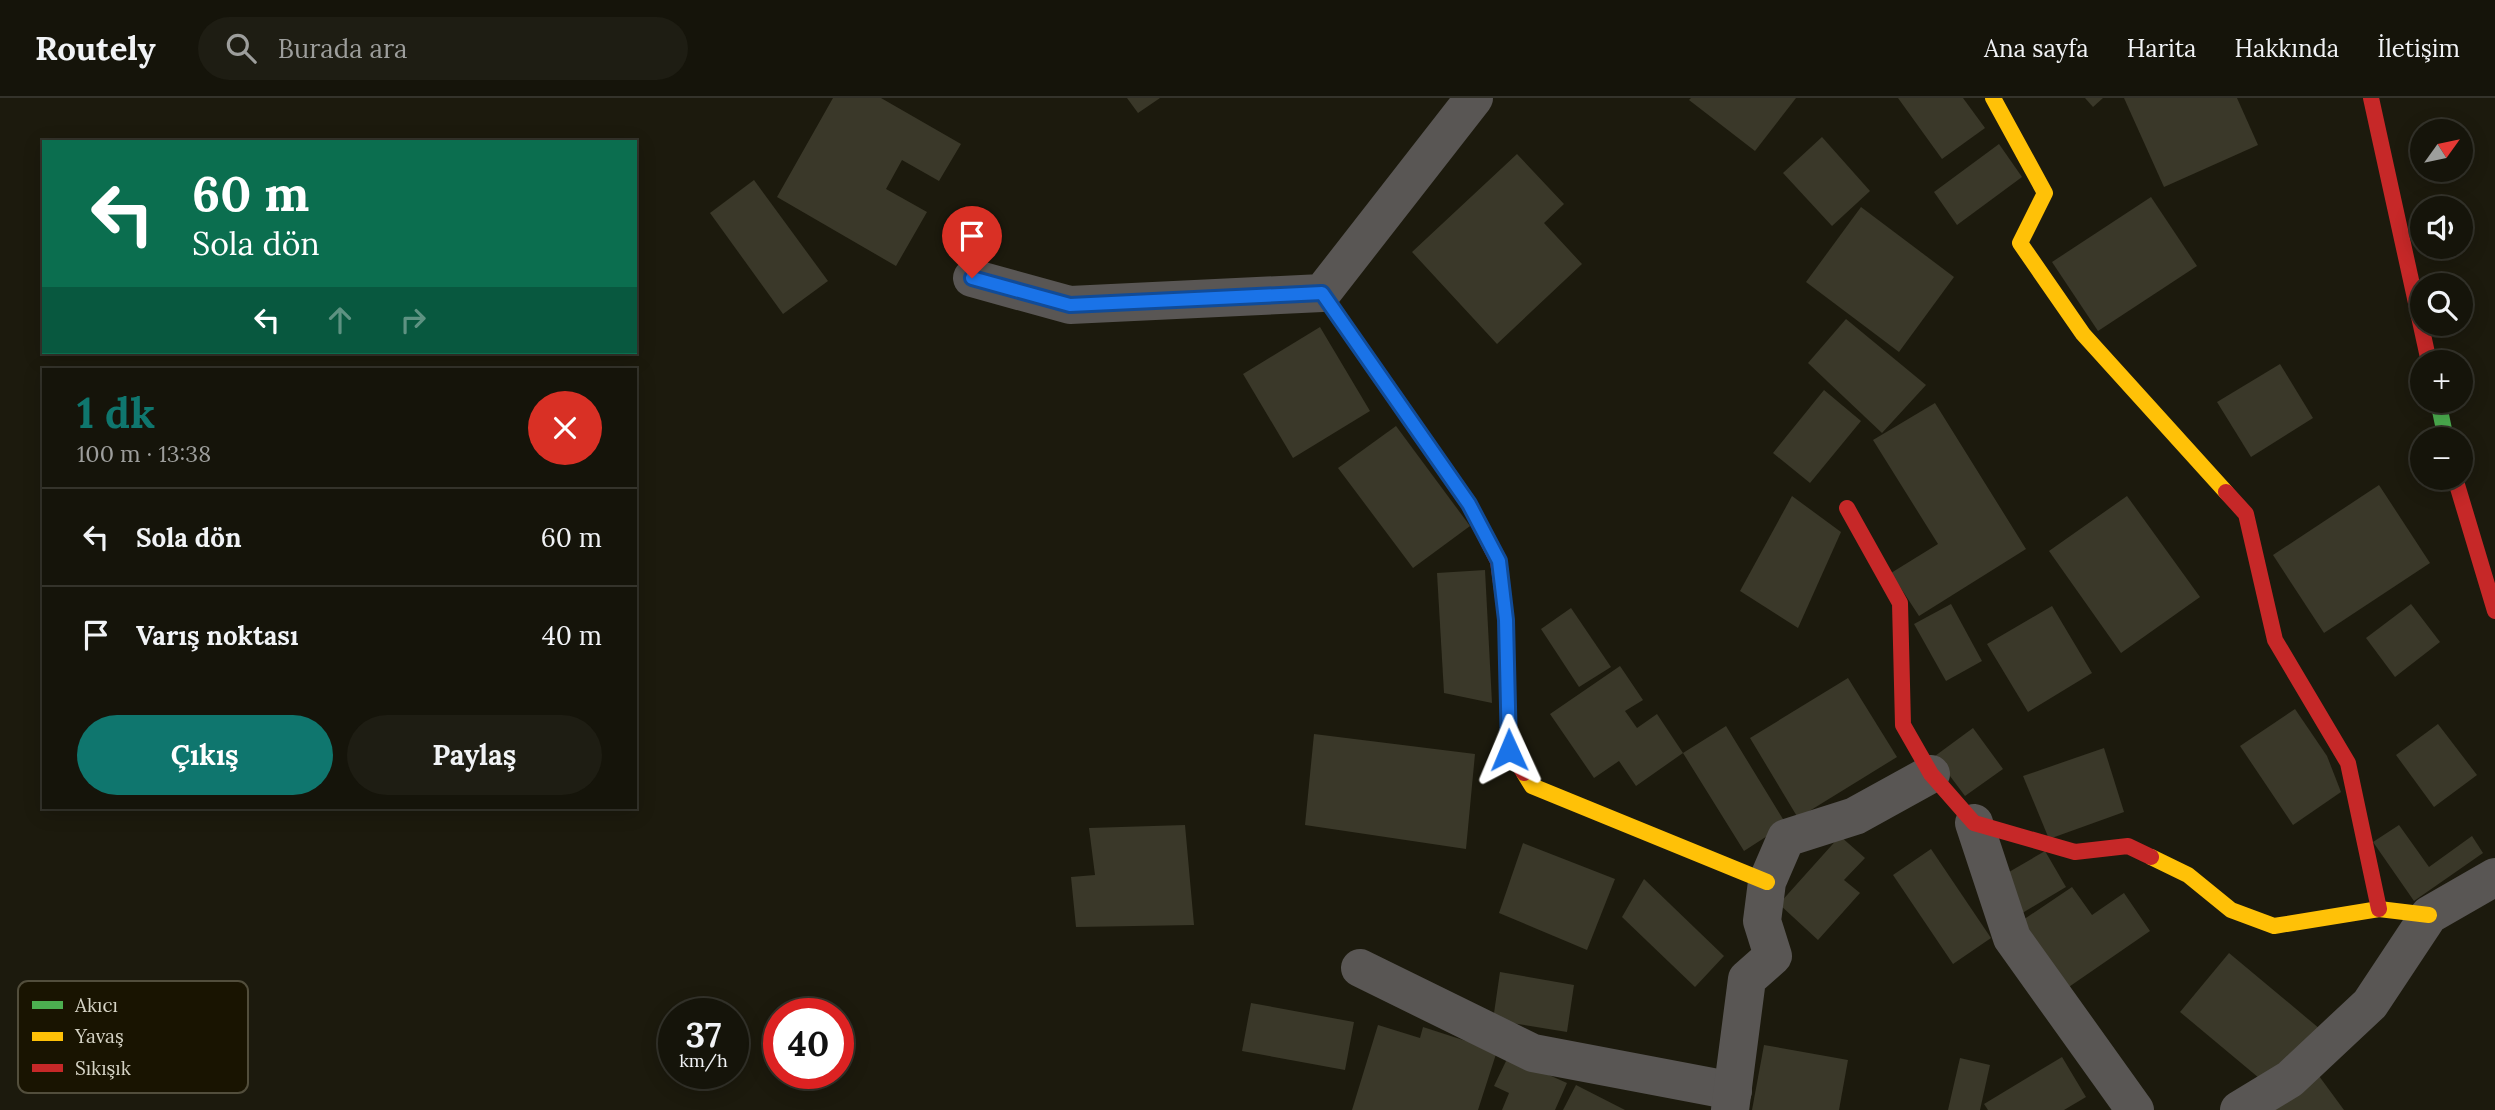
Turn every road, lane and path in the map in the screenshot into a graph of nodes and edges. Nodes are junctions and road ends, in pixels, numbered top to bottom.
1 (1474, 98) edge
2 (1993, 98) edge
3 (2371, 98) edge
4 (972, 278) dead end
5 (1322, 293) junction
6 (2426, 350) edge
7 (2459, 490) edge
8 (1847, 508) dead end
9 (2495, 611) edge
10 (1931, 774) junction
11 (1974, 823) junction
12 (2495, 877) edge
13 (1767, 882) junction
14 (2379, 909) junction
15 (2429, 915) junction
16 (1360, 968) dead end
17 (1731, 1101) edge
18 (2135, 1110) edge
19 (2239, 1110) edge

1 - 5 street
2 - 14 street
3 - 6 street
4 - 5 street
5 - 13 street
7 - 9 street
8 - 10 street
10 - 11 street
10 - 13 street
11 - 14 street
11 - 18 street
12 - 15 street
13 - 17 street
14 - 15 street
15 - 19 street
16 - 17 street

